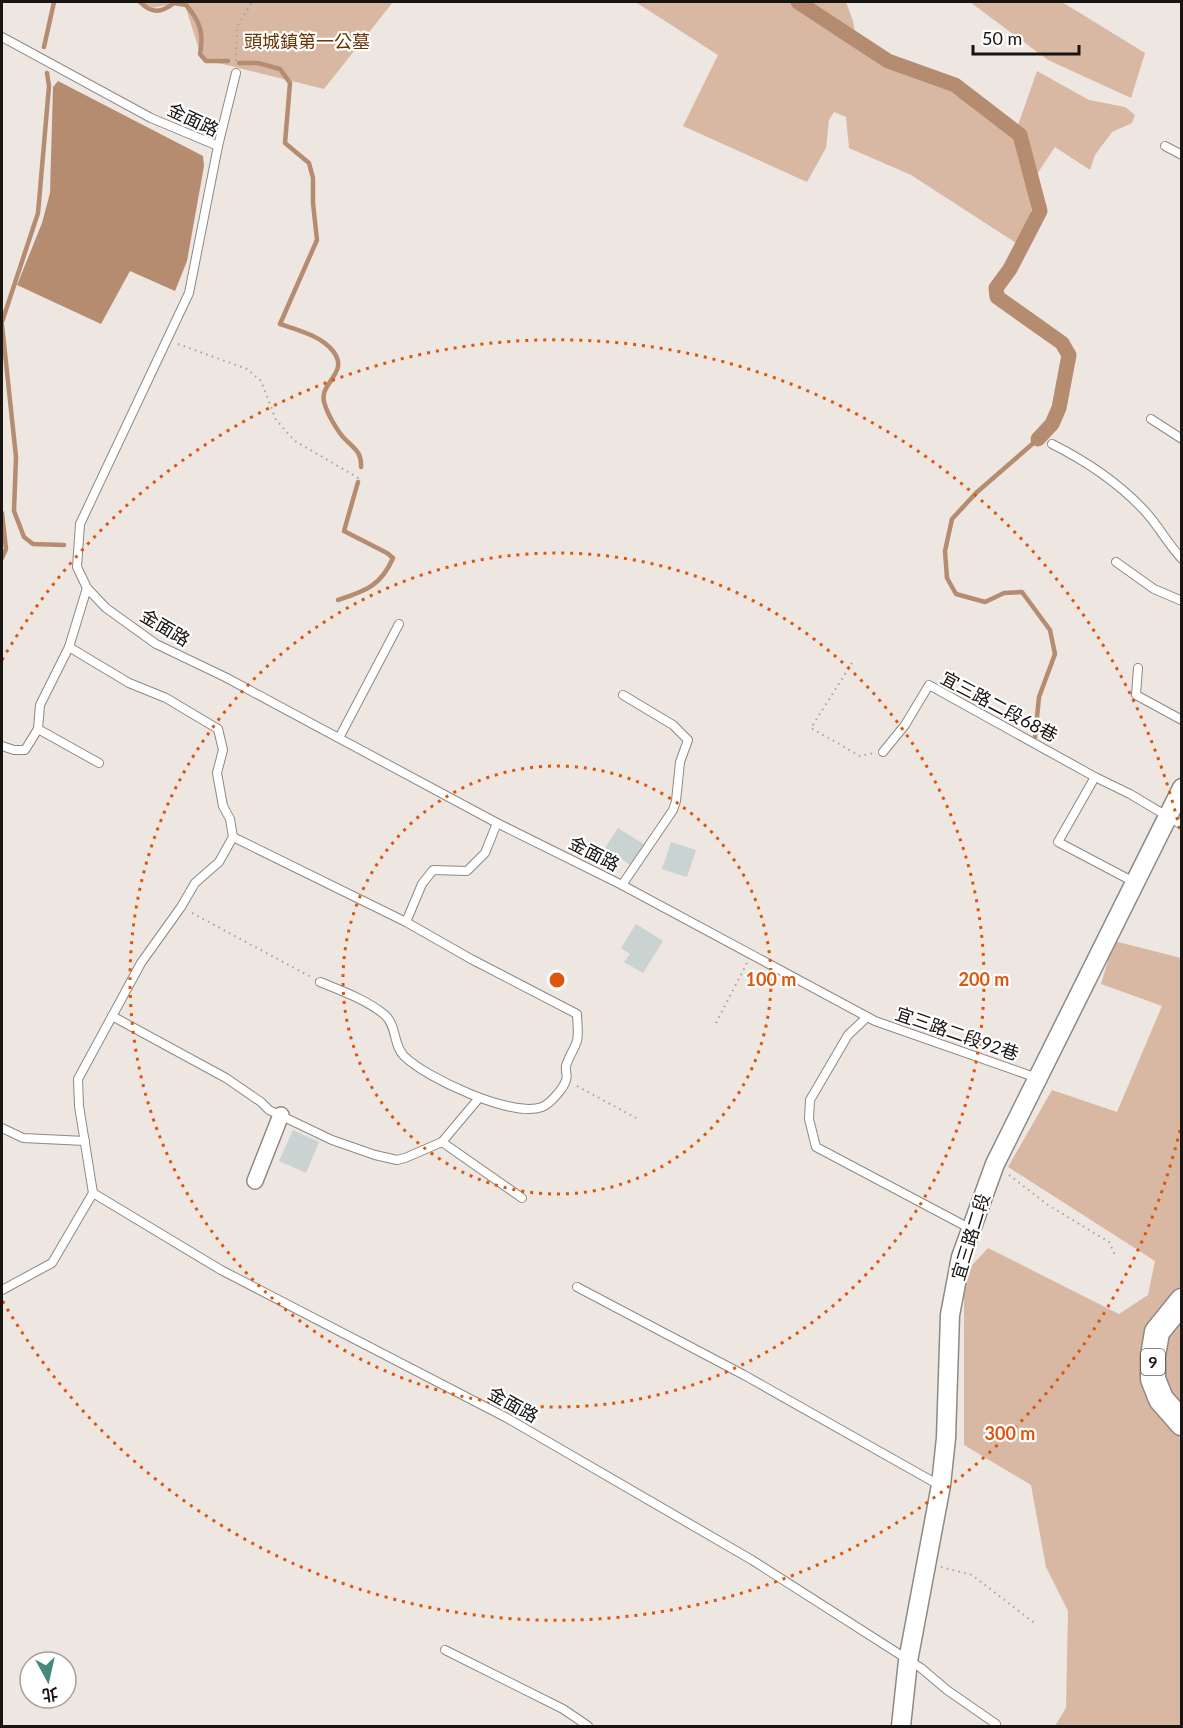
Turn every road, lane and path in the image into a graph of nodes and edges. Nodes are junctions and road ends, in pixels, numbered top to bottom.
1 (252, 2) edge
2 (2, 37) edge
3 (236, 73) joint
4 (218, 146) junction
5 (1165, 146) dead end
6 (1182, 155) edge
7 (1005, 262) dead end
8 (1015, 268) dead end
9 (167, 340) junction
10 (1151, 420) dead end
11 (1182, 439) edge
12 (1052, 444) dead end
13 (360, 478) dead end
14 (1182, 559) edge
15 (1116, 562) dead end
16 (87, 588) junction
17 (1182, 602) edge
18 (399, 624) dead end
19 (69, 647) junction
20 (852, 663) dead end
21 (1138, 668) dead end
22 (623, 695) dead end
23 (1182, 720) edge
24 (38, 729) junction
25 (339, 738) junction
26 (2, 746) edge
27 (883, 752) joint
28 (99, 763) dead end
29 (1095, 777) junction
30 (1182, 788) edge
31 (1174, 821) edge
32 (497, 823) junction
33 (233, 837) junction
34 (1134, 882) junction
35 (622, 885) junction
36 (181, 907) junction
37 (406, 922) junction
38 (752, 956) junction
39 (320, 982) joint
40 (112, 1016) junction
41 (867, 1017) junction
42 (716, 1023) dead end
43 (1037, 1078) junction
44 (566, 1080) junction
45 (479, 1098) junction
46 (280, 1115) junction
47 (636, 1118) dead end
48 (2, 1128) edge
49 (85, 1141) junction
50 (442, 1142) junction
51 (995, 1164) junction
52 (255, 1180) dead end
53 (93, 1192) junction
54 (522, 1198) dead end
55 (971, 1229) junction
56 (1115, 1255) dead end
57 (577, 1287) dead end
58 (2, 1290) edge
59 (1182, 1301) edge
60 (1182, 1423) edge
61 (941, 1485) junction
62 (927, 1564) junction
63 (1037, 1625) dead end
64 (445, 1650) dead end
65 (908, 1661) junction
66 (996, 1724) dead end
67 (588, 1726) edge
68 (901, 1726) edge

1 - 3 path
2 - 4 lane, 金面路
3 - 4 lane
4 - 9 lane, 金面路
5 - 6 lane
7 - 8 path
9 - 13 path
9 - 16 lane, 金面路
10 - 11 lane
12 - 14 lane
15 - 17 lane
16 - 19 lane
16 - 25 lane, 金面路
18 - 25 lane
19 - 24 lane
19 - 33 lane
20 - 27 path
21 - 23 lane
22 - 35 lane
24 - 26 lane
24 - 28 lane
25 - 32 lane, 金面路
27 - 29 lane, 宜三路二段68巷
29 - 31 lane, 宜三路二段68巷
29 - 34 lane
30 - 31 street, 宜三路二段
31 - 34 street, 宜三路二段
32 - 35 lane, 金面路
32 - 37 lane
33 - 36 lane
33 - 37 lane
34 - 43 street, 宜三路二段
35 - 38 lane, 金面路
36 - 39 path
36 - 40 lane
37 - 44 lane
38 - 41 lane, 金面路
38 - 42 path
39 - 45 lane
40 - 46 lane
40 - 49 lane
41 - 43 lane, 宜三路二段92巷
41 - 55 lane
43 - 51 street, 宜三路二段
44 - 45 lane
44 - 47 path
45 - 50 lane
46 - 50 lane
46 - 52 street
48 - 49 lane
49 - 53 lane
50 - 54 lane
51 - 55 street, 宜三路二段
51 - 56 path
53 - 58 lane
53 - 65 lane, 金面路
55 - 61 street, 宜三路二段
57 - 61 lane
59 - 60 main road, 9
61 - 62 street, 宜三路二段
62 - 63 path
62 - 65 street, 宜三路二段
64 - 67 lane
65 - 66 lane, 金面路
65 - 68 street, 宜三路二段

